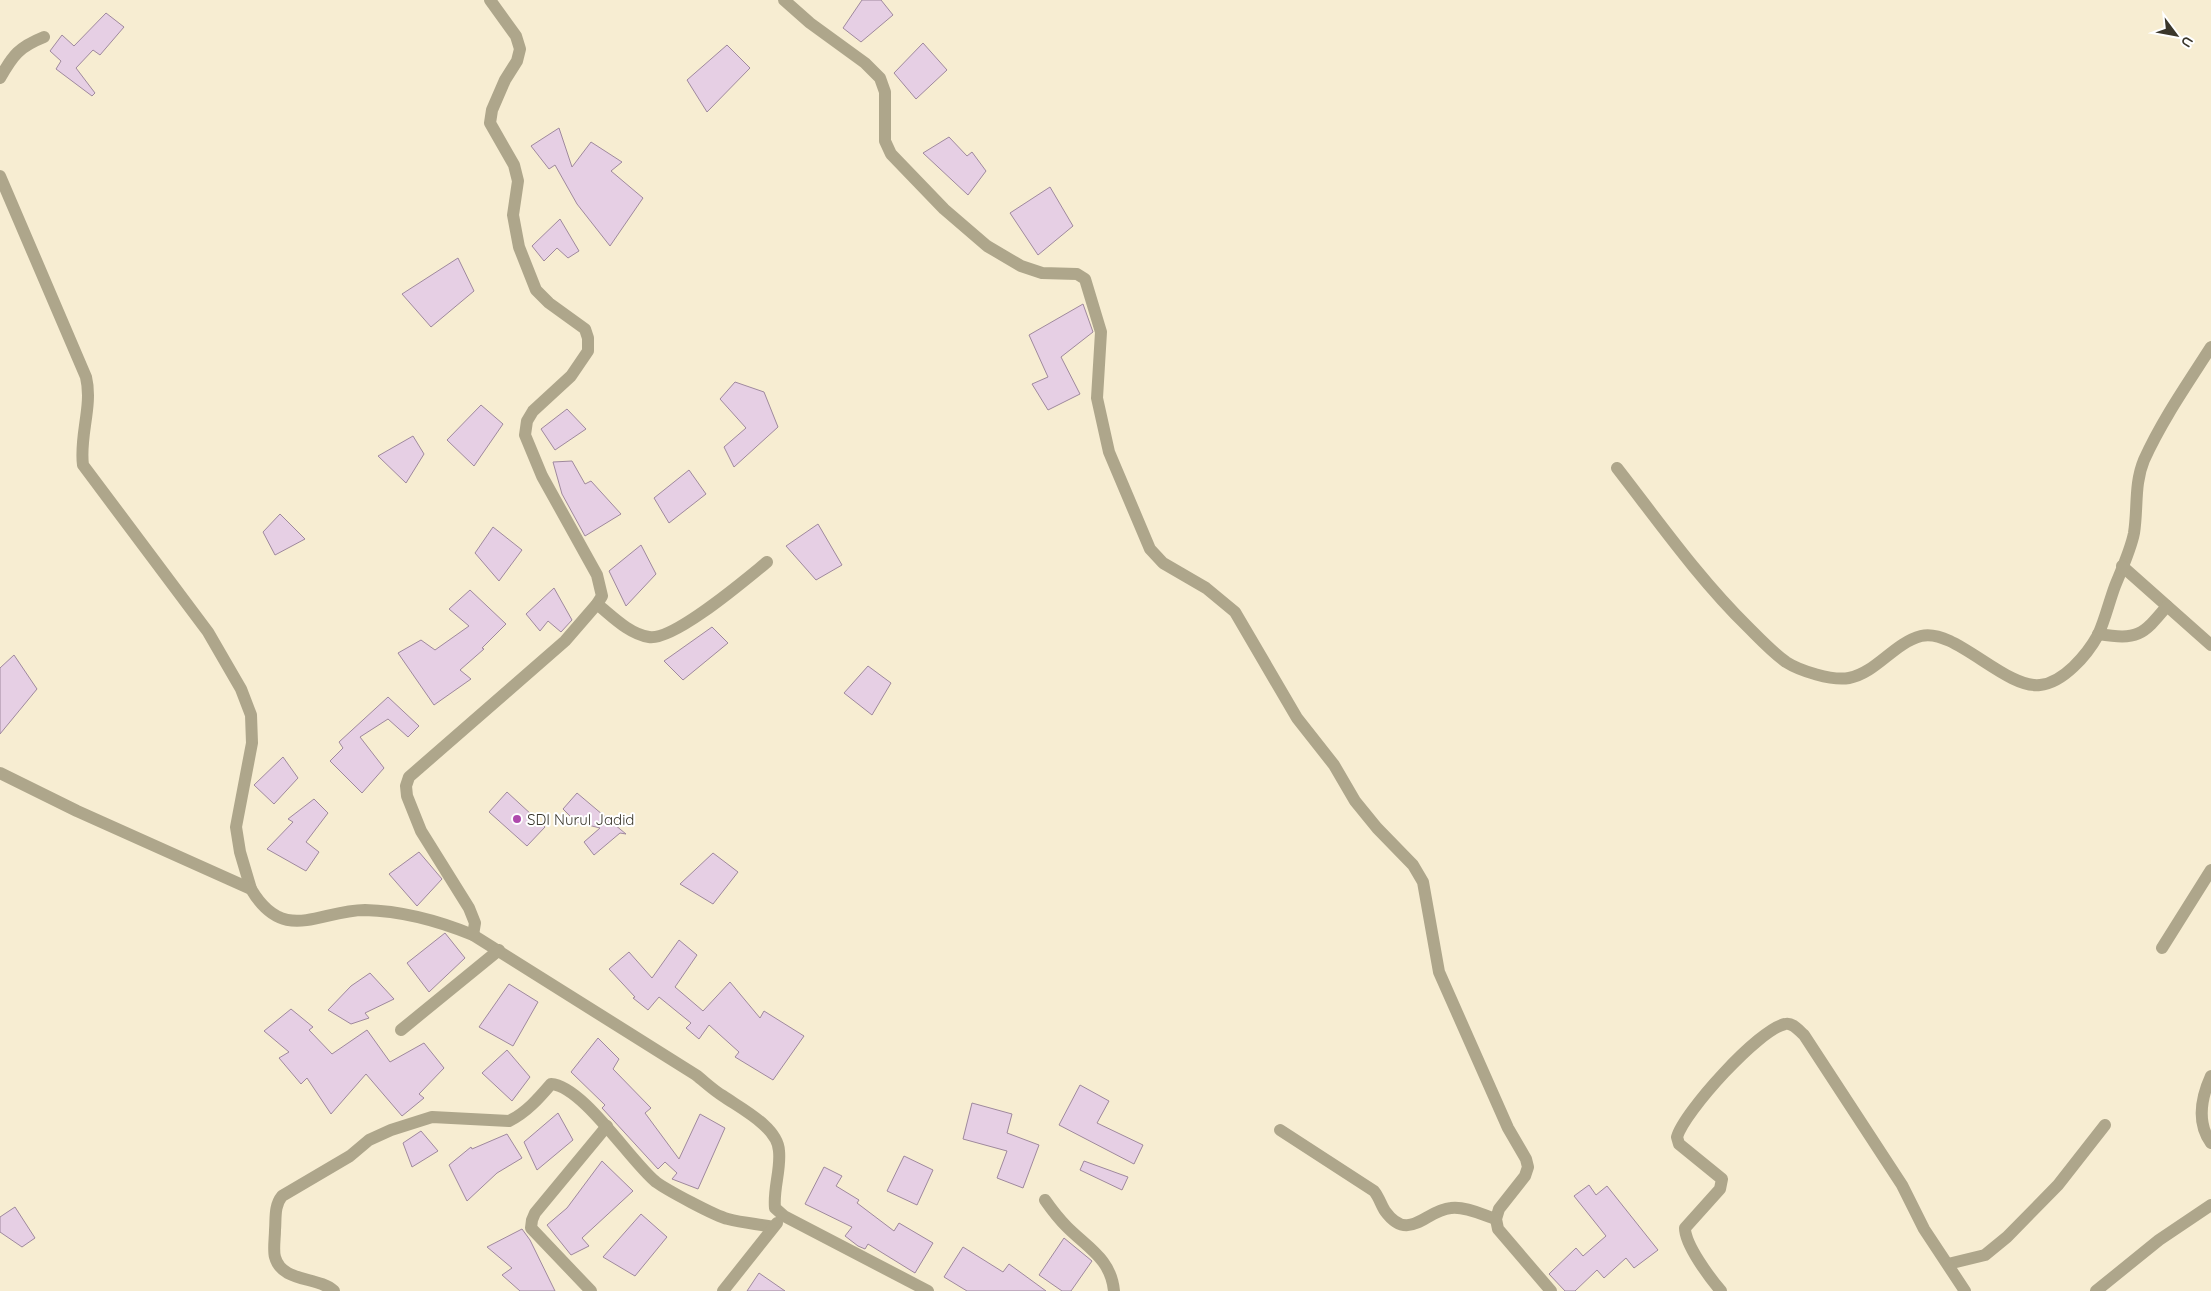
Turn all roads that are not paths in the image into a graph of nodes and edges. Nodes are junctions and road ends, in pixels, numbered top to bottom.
1 (490, 0) edge
2 (784, 0) edge
3 (44, 38) dead end
4 (0, 78) edge
5 (0, 176) edge
6 (3, 196) edge
7 (2211, 347) edge
8 (1617, 468) dead end
9 (768, 562) dead end
10 (2122, 566) junction
11 (597, 604) junction
12 (2167, 606) junction
13 (2098, 634) junction
14 (2211, 645) edge
15 (0, 773) edge
16 (2211, 870) edge
17 (251, 889) junction
18 (473, 935) junction
19 (2162, 948) dead end
20 (499, 950) junction
21 (401, 1030) dead end
22 (2211, 1076) edge
23 (2105, 1125) dead end
24 (606, 1126) junction
25 (1280, 1130) dead end
26 (2211, 1143) edge
27 (1045, 1200) dead end
28 (2211, 1206) edge
29 (784, 1216) junction
30 (1496, 1219) junction
31 (773, 1227) junction
32 (1948, 1264) junction
33 (334, 1291) edge
34 (592, 1291) edge
35 (723, 1291) edge
36 (928, 1291) edge
37 (1114, 1291) edge
38 (1551, 1291) edge
39 (1721, 1291) edge
40 (1966, 1291) edge
41 (2096, 1291) edge

1 - 11 street
2 - 30 street
3 - 4 street
5 - 6 street
6 - 17 street
7 - 10 street
8 - 13 street
9 - 11 street
10 - 12 street
10 - 13 street
11 - 18 street
12 - 13 street
12 - 14 street
15 - 17 street
16 - 19 street
17 - 18 street
18 - 20 street
20 - 21 street
20 - 29 street
22 - 26 street
23 - 32 street
24 - 31 street
24 - 33 street
24 - 34 street
25 - 30 street
27 - 37 street
28 - 41 street
29 - 31 street
29 - 36 street
30 - 38 street
31 - 35 street
32 - 39 street
32 - 40 street

